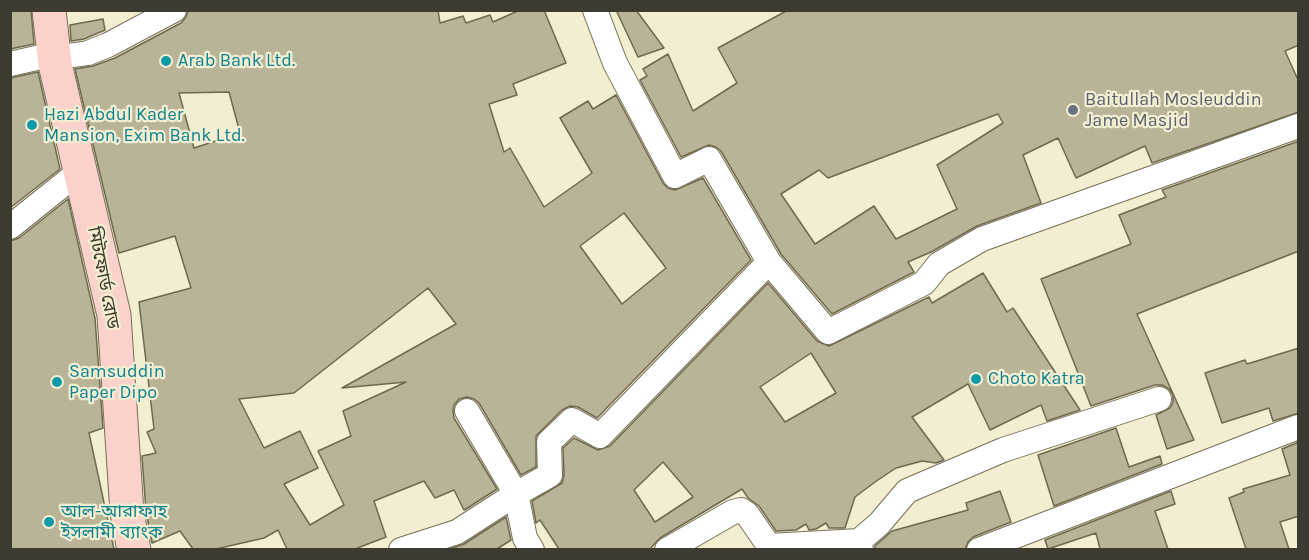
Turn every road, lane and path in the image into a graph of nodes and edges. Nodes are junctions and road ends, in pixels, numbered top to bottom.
1 (49, 10) edge
2 (174, 10) edge
3 (595, 10) edge
4 (54, 56) junction
5 (10, 64) edge
6 (1299, 126) edge
7 (80, 171) junction
8 (10, 227) edge
9 (769, 262) junction
10 (1159, 399) dead end
11 (467, 411) dead end
12 (1299, 427) edge
13 (516, 494) junction
14 (860, 545) edge
15 (134, 549) edge
16 (401, 549) edge
17 (532, 549) edge
18 (667, 549) edge
19 (979, 549) edge

1 - 4 main road, মিটফোর্ড রোড
2 - 4 street
3 - 9 street
4 - 5 street
4 - 7 main road, মিটফোর্ড রোড
6 - 9 street
7 - 8 street
7 - 15 main road, মিটফোর্ড রোড
9 - 13 street
10 - 14 street
11 - 13 street
12 - 19 street
13 - 16 street
13 - 17 street
14 - 18 street

